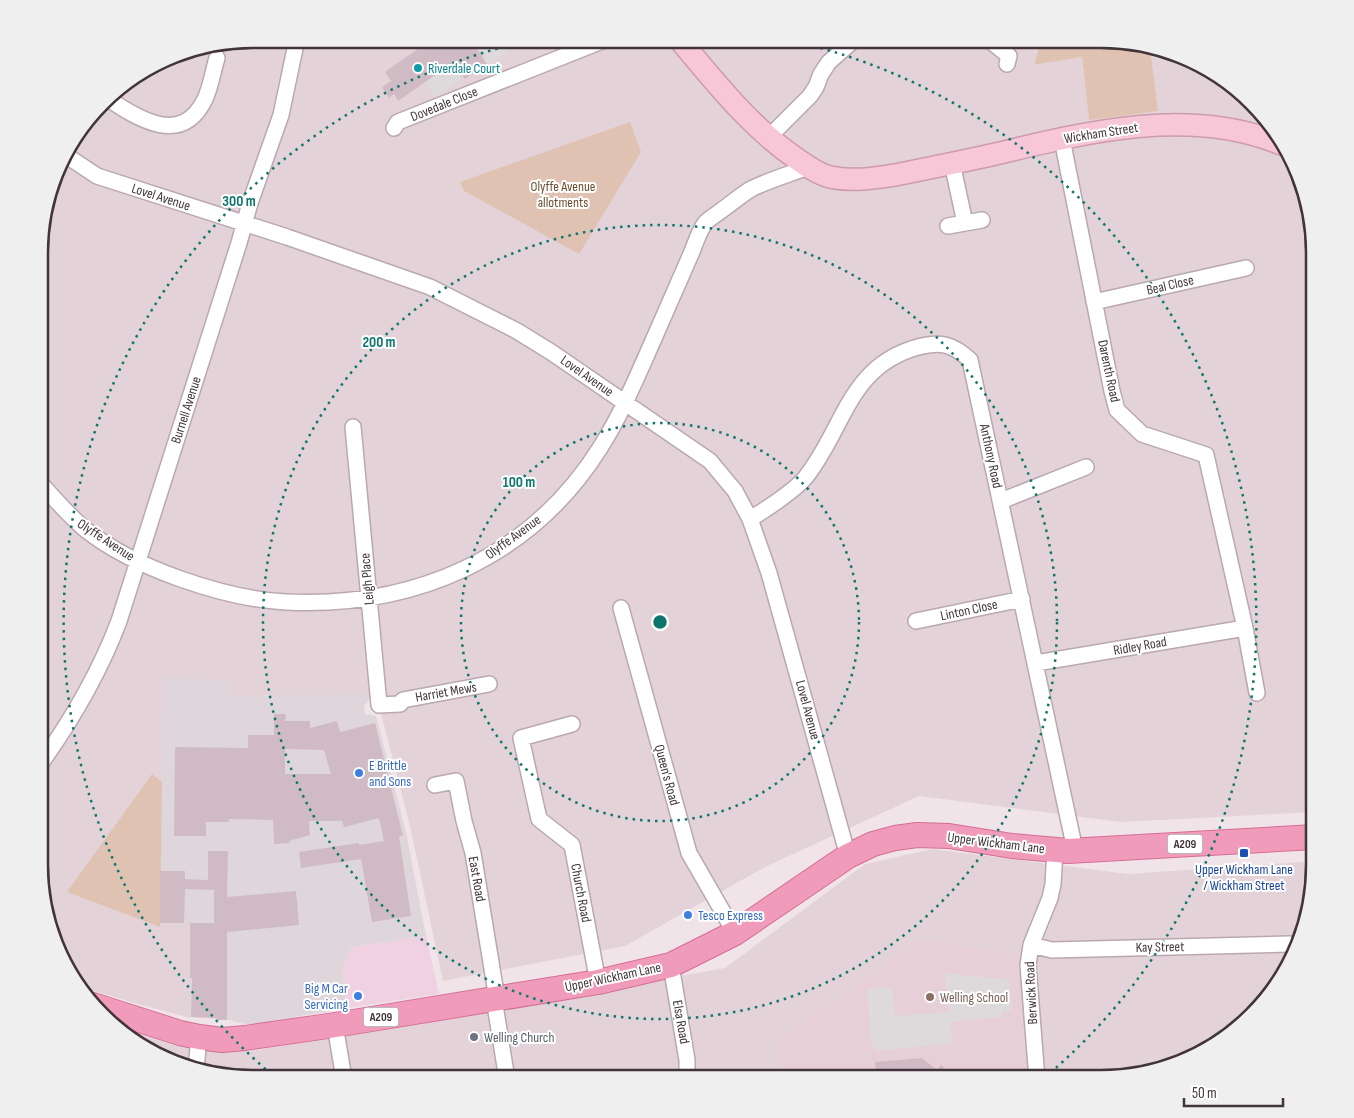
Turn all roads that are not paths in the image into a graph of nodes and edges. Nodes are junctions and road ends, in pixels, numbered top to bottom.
1 (295, 48) edge
2 (584, 48) edge
3 (691, 48) edge
4 (845, 48) edge
5 (999, 48) edge
6 (217, 58) dead end
7 (1007, 64) dead end
8 (113, 102) edge
9 (394, 128) dead end
10 (768, 138) junction
11 (1062, 139) junction
12 (1274, 142) edge
13 (71, 158) edge
14 (952, 164) junction
15 (808, 167) junction
16 (982, 220) dead end
17 (244, 223) junction
18 (965, 223) junction
19 (948, 226) dead end
20 (1246, 268) dead end
21 (1094, 302) junction
22 (626, 403) junction
23 (353, 427) dead end
24 (1086, 467) dead end
25 (48, 492) edge
26 (1001, 502) junction
27 (750, 520) junction
28 (139, 561) junction
29 (370, 599) junction
30 (1022, 599) junction
31 (622, 608) dead end
32 (916, 621) dead end
33 (1245, 628) junction
34 (1036, 663) junction
35 (489, 684) dead end
36 (1257, 693) dead end
37 (403, 700) joint
38 (572, 724) dead end
39 (48, 754) edge
40 (435, 785) dead end
41 (1306, 837) edge
42 (1065, 850) junction
43 (848, 856) junction
44 (735, 933) junction
45 (1290, 944) dead end
46 (1031, 945) junction
47 (671, 965) junction
48 (598, 982) junction
49 (496, 999) junction
50 (117, 1020) edge
51 (335, 1025) junction
52 (199, 1037) junction
53 (197, 1063) edge
54 (342, 1070) edge
55 (506, 1070) edge
56 (688, 1070) edge
57 (1036, 1070) edge

1 - 17 street, Burnell Avenue
2 - 9 street, Dovedale Close
3 - 10 street, Wickham Street
4 - 10 street
5 - 7 street
6 - 8 street
10 - 15 street, Wickham Street
11 - 12 street, Wickham Street
11 - 14 street, Wickham Street
11 - 21 street, Darenth Road
13 - 17 street, Lovel Avenue
14 - 15 street, Wickham Street
14 - 18 street
15 - 22 street, Olyffe Avenue
16 - 18 street
17 - 22 street, Lovel Avenue
17 - 28 street, Burnell Avenue
18 - 19 street
20 - 21 street, Beal Close
21 - 33 street, Darenth Road
22 - 27 street, Lovel Avenue
22 - 29 street, Olyffe Avenue
23 - 29 street, Leigh Place
24 - 26 street
25 - 28 street, Olyffe Avenue
26 - 27 street, Anthony Road
26 - 30 street, Anthony Road
27 - 43 street, Lovel Avenue
28 - 29 street, Olyffe Avenue
28 - 39 street, Burnell Avenue
29 - 37 street, Leigh Place
30 - 32 street, Linton Close
30 - 34 street, Anthony Road
31 - 44 street, Queen's Road
33 - 34 street, Ridley Road
33 - 36 street, Darenth Road
34 - 42 street, Anthony Road
35 - 37 street, Harriet Mews
38 - 48 street, Church Road
40 - 49 street, East Road
41 - 42 main road, Upper Wickham Lane / A209
42 - 43 main road, Upper Wickham Lane / A209
42 - 46 street, Berwick Road
43 - 44 main road, Upper Wickham Lane / A209
44 - 47 main road, Upper Wickham Lane / A209
45 - 46 street, Kay Street
46 - 57 street, Berwick Road
47 - 48 main road, Upper Wickham Lane / A209
47 - 56 street, Elsa Road
48 - 49 main road, Upper Wickham Lane / A209
49 - 51 main road, Upper Wickham Lane / A209
49 - 55 street
50 - 52 main road, Upper Wickham Lane / A209
51 - 52 main road, Upper Wickham Lane / A209
51 - 54 street
52 - 53 street

